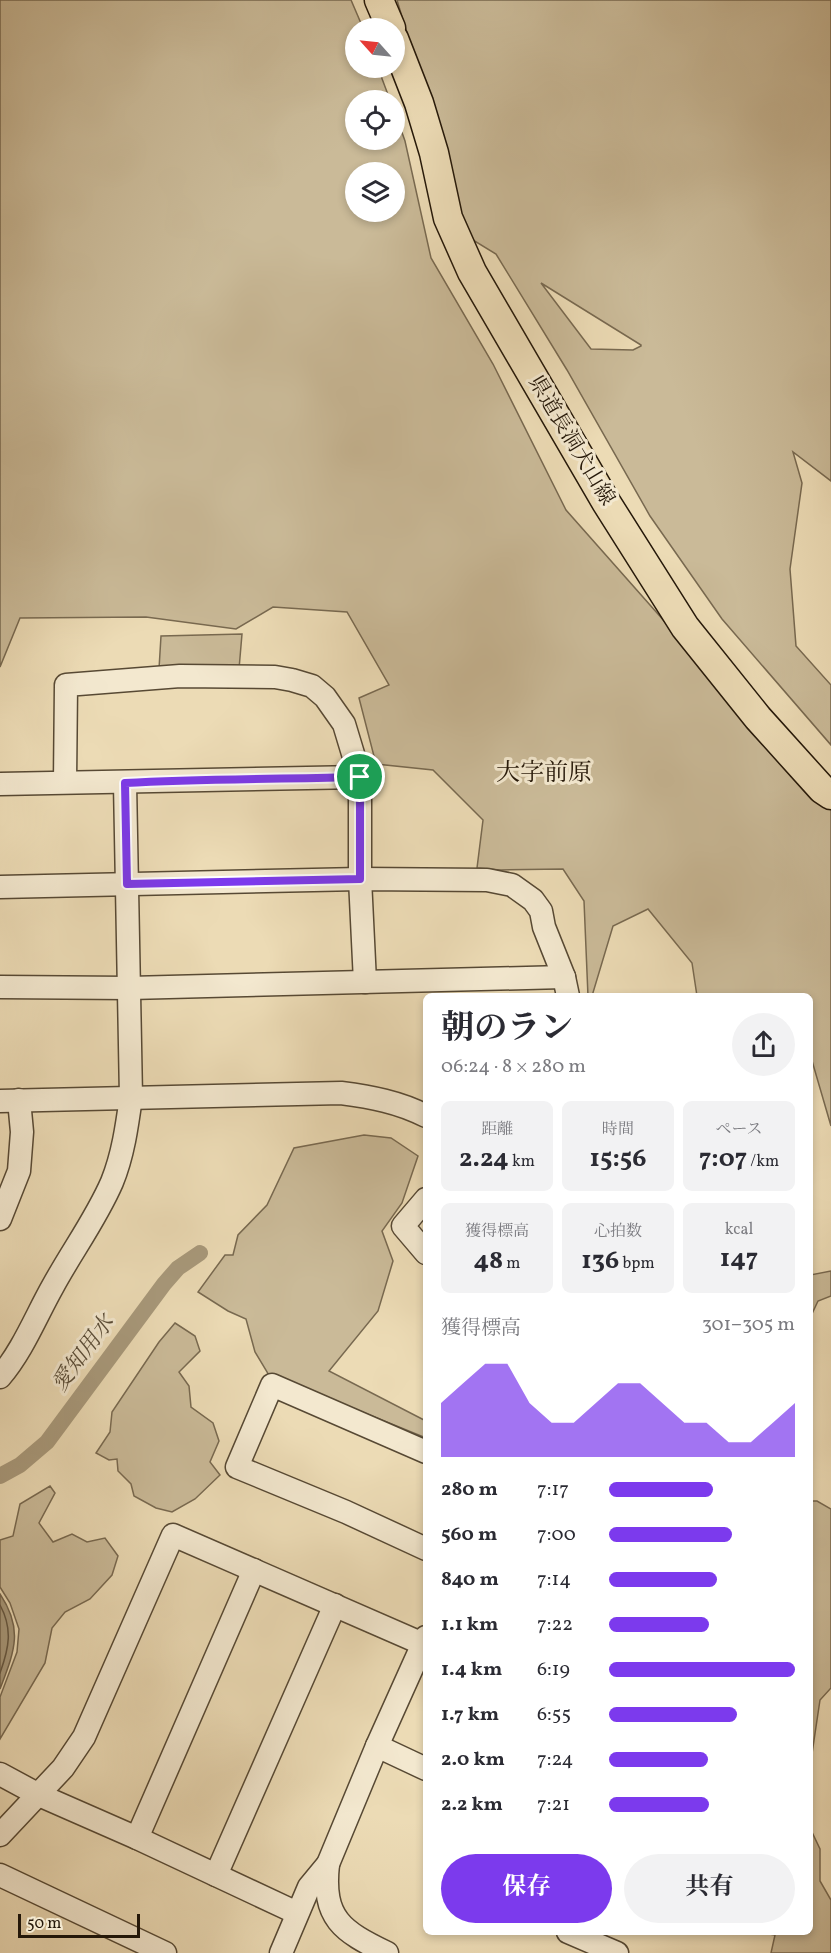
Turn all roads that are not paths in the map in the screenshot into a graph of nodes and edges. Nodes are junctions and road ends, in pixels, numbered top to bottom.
1 (380, 0) edge
2 (386, 18) edge
3 (405, 67) edge
4 (360, 777) junction
5 (65, 782) junction
6 (125, 783) junction
7 (0, 784) edge
8 (831, 795) edge
9 (360, 879) junction
10 (127, 884) junction
11 (0, 887) edge
12 (365, 981) junction
13 (566, 986) edge
14 (0, 987) edge
15 (130, 988) junction
16 (131, 1097) junction
17 (10, 1100) edge
18 (423, 1114) edge
19 (423, 1203) edge
20 (0, 1219) edge
21 (423, 1249) edge
22 (0, 1377) edge
23 (423, 1451) edge
24 (423, 1548) edge
25 (254, 1570) junction
26 (335, 1605) junction
27 (423, 1639) edge
28 (423, 1644) edge
29 (377, 1746) junction
30 (423, 1768) edge
31 (0, 1774) edge
32 (39, 1795) junction
33 (0, 1835) edge
34 (136, 1838) junction
35 (328, 1864) junction
36 (0, 1875) edge
37 (216, 1875) junction
38 (297, 1913) junction
39 (583, 1935) edge
40 (165, 1953) edge
41 (281, 1953) edge
42 (387, 1953) edge
43 (616, 1953) edge

1 - 2 main road
3 - 8 main road, 県道長洞犬山線
4 - 5 street
4 - 6 street
4 - 9 street
5 - 6 street
5 - 7 street
6 - 10 street
9 - 10 street
9 - 12 street
9 - 13 street
10 - 11 street
10 - 15 street
12 - 13 street
12 - 15 street
14 - 15 street
15 - 16 street
16 - 17 street
16 - 18 street
16 - 22 street
17 - 20 street
19 - 21 street
23 - 24 street
25 - 26 street
25 - 32 street
25 - 34 street
26 - 27 street
26 - 37 street
28 - 29 street
29 - 30 street
29 - 35 street
31 - 32 street
32 - 33 street
32 - 34 street
34 - 37 street
35 - 38 street
35 - 42 street
36 - 40 street
37 - 38 street
38 - 41 street
39 - 43 street

